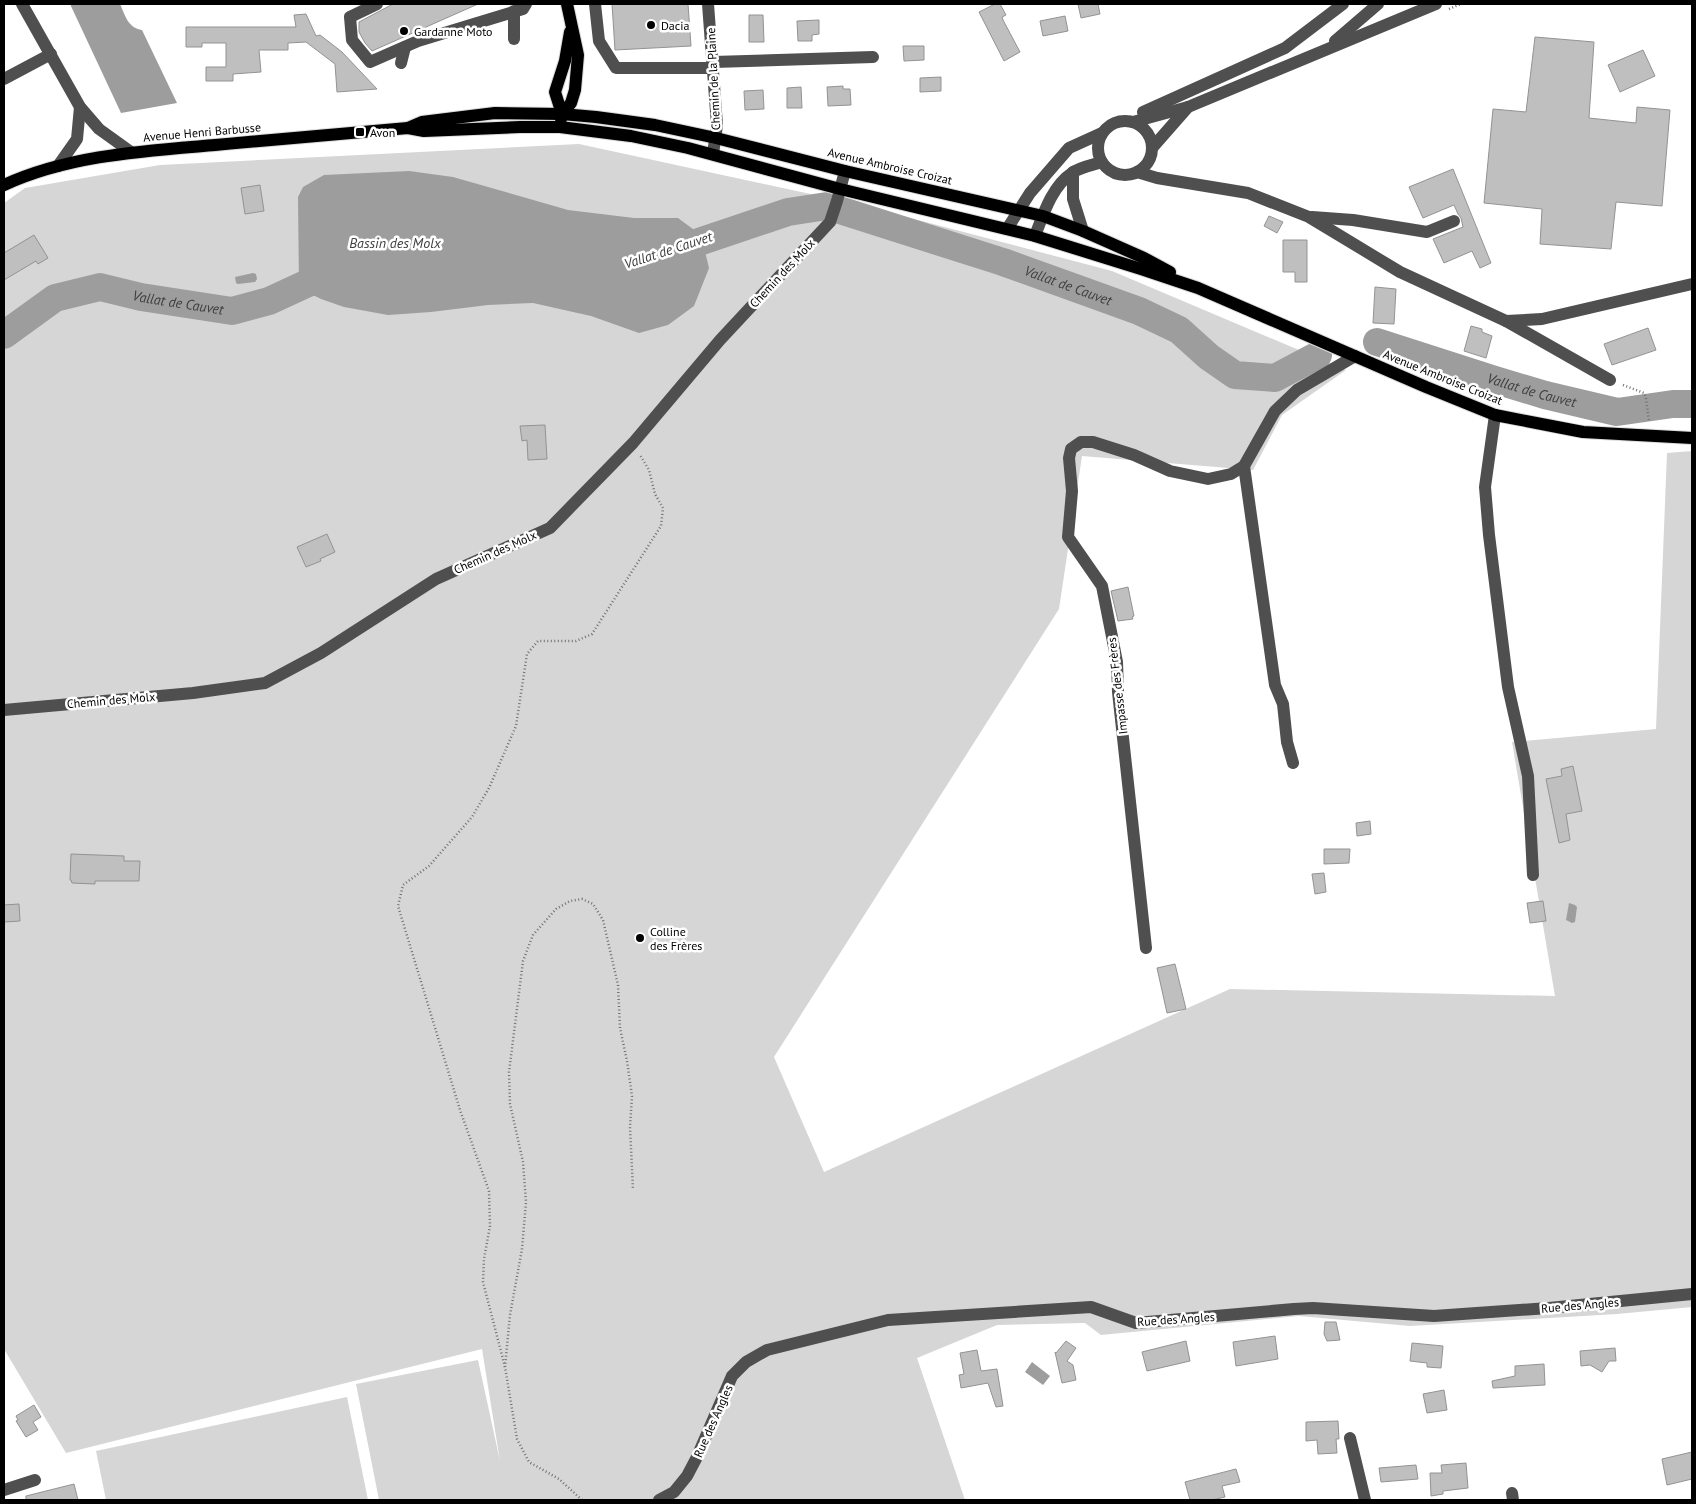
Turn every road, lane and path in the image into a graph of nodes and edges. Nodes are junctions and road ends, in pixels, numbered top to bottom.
1 (22, 4) edge
2 (377, 4) edge
3 (526, 4) edge
4 (567, 4) edge
5 (595, 4) edge
6 (708, 4) edge
7 (1343, 4) edge
8 (1378, 4) edge
9 (1436, 4) edge
10 (514, 11) junction
11 (571, 28) junction
12 (514, 39) dead end
13 (405, 47) junction
14 (1325, 49) junction
15 (51, 54) junction
16 (873, 57) dead end
17 (401, 63) dead end
18 (713, 65) junction
19 (4, 79) edge
20 (80, 107) junction
21 (1188, 107) junction
22 (561, 120) junction
23 (1129, 121) junction
24 (1102, 133) junction
25 (716, 138) junction
26 (1152, 148) junction
27 (131, 152) junction
28 (714, 154) junction
29 (1102, 162) junction
30 (58, 166) junction
31 (845, 171) junction
32 (1073, 172) junction
33 (1137, 172) junction
34 (4, 185) edge
35 (838, 195) junction
36 (1018, 210) junction
37 (1042, 216) junction
38 (1309, 217) junction
39 (1454, 221) dead end
40 (1007, 229) junction
41 (1083, 231) junction
42 (1035, 236) junction
43 (1692, 284) edge
44 (1198, 288) junction
45 (1506, 321) junction
46 (1355, 356) junction
47 (1610, 380) joint
48 (1495, 415) junction
49 (1649, 423) dead end
50 (1692, 438) edge
51 (633, 442) junction
52 (1244, 466) junction
53 (4, 710) edge
54 (1293, 763) dead end
55 (1533, 875) dead end
56 (1146, 948) dead end
57 (632, 1190) dead end
58 (1692, 1294) edge
59 (505, 1367) junction
60 (1350, 1438) dead end
61 (35, 1480) dead end
62 (4, 1490) edge
63 (582, 1500) edge
64 (660, 1500) edge
65 (1365, 1500) edge

1 - 15 street
2 - 13 street
3 - 10 street
4 - 11 main road
5 - 18 street
6 - 18 street, Chemin de la Plaine
7 - 23 street
8 - 14 street
9 - 14 street
10 - 12 street
10 - 13 street
11 - 22 main road
11 - 22 main road
13 - 17 street
14 - 21 street
15 - 19 street
15 - 20 street
16 - 18 street
18 - 25 street, Chemin de la Plaine
20 - 27 street
20 - 30 street
21 - 23 street
21 - 26 street
22 - 25 main road, Avenue Ambroise Croizat
22 - 27 main road, Avenue Henri Barbusse
22 - 28 main road, Avenue Ambroise Croizat
23 - 24 street
23 - 26 street
24 - 29 street
24 - 36 street
25 - 28 street, Chemin de la Plaine
25 - 31 main road, Avenue Ambroise Croizat
26 - 33 street
27 - 30 main road, Avenue Henri Barbusse
28 - 35 main road, Avenue Ambroise Croizat
29 - 32 street
29 - 33 street
30 - 34 main road, Avenue Henri Barbusse
31 - 35 street, Chemin des Molx
31 - 36 main road, Avenue Ambroise Croizat
32 - 37 street
32 - 41 street
33 - 38 street
35 - 40 main road, Avenue Ambroise Croizat
35 - 51 street, Chemin des Molx
36 - 37 main road, Avenue Ambroise Croizat
36 - 40 street
37 - 41 main road, Avenue Ambroise Croizat
37 - 42 street
38 - 39 street
38 - 45 street
40 - 42 main road, Avenue Ambroise Croizat
41 - 44 main road, Avenue Ambroise Croizat
42 - 44 main road, Avenue Ambroise Croizat
43 - 45 street
44 - 46 main road, Avenue Ambroise Croizat
45 - 47 street
46 - 48 main road, Avenue Ambroise Croizat
46 - 52 street
47 - 49 path
48 - 50 main road, Avenue Ambroise Croizat
48 - 55 street
51 - 53 street, Chemin des Molx
51 - 59 path
52 - 54 street
52 - 56 street, Impasse des Frères
57 - 59 path
58 - 64 street, Rue des Angles
59 - 63 path
60 - 65 street
61 - 62 street

